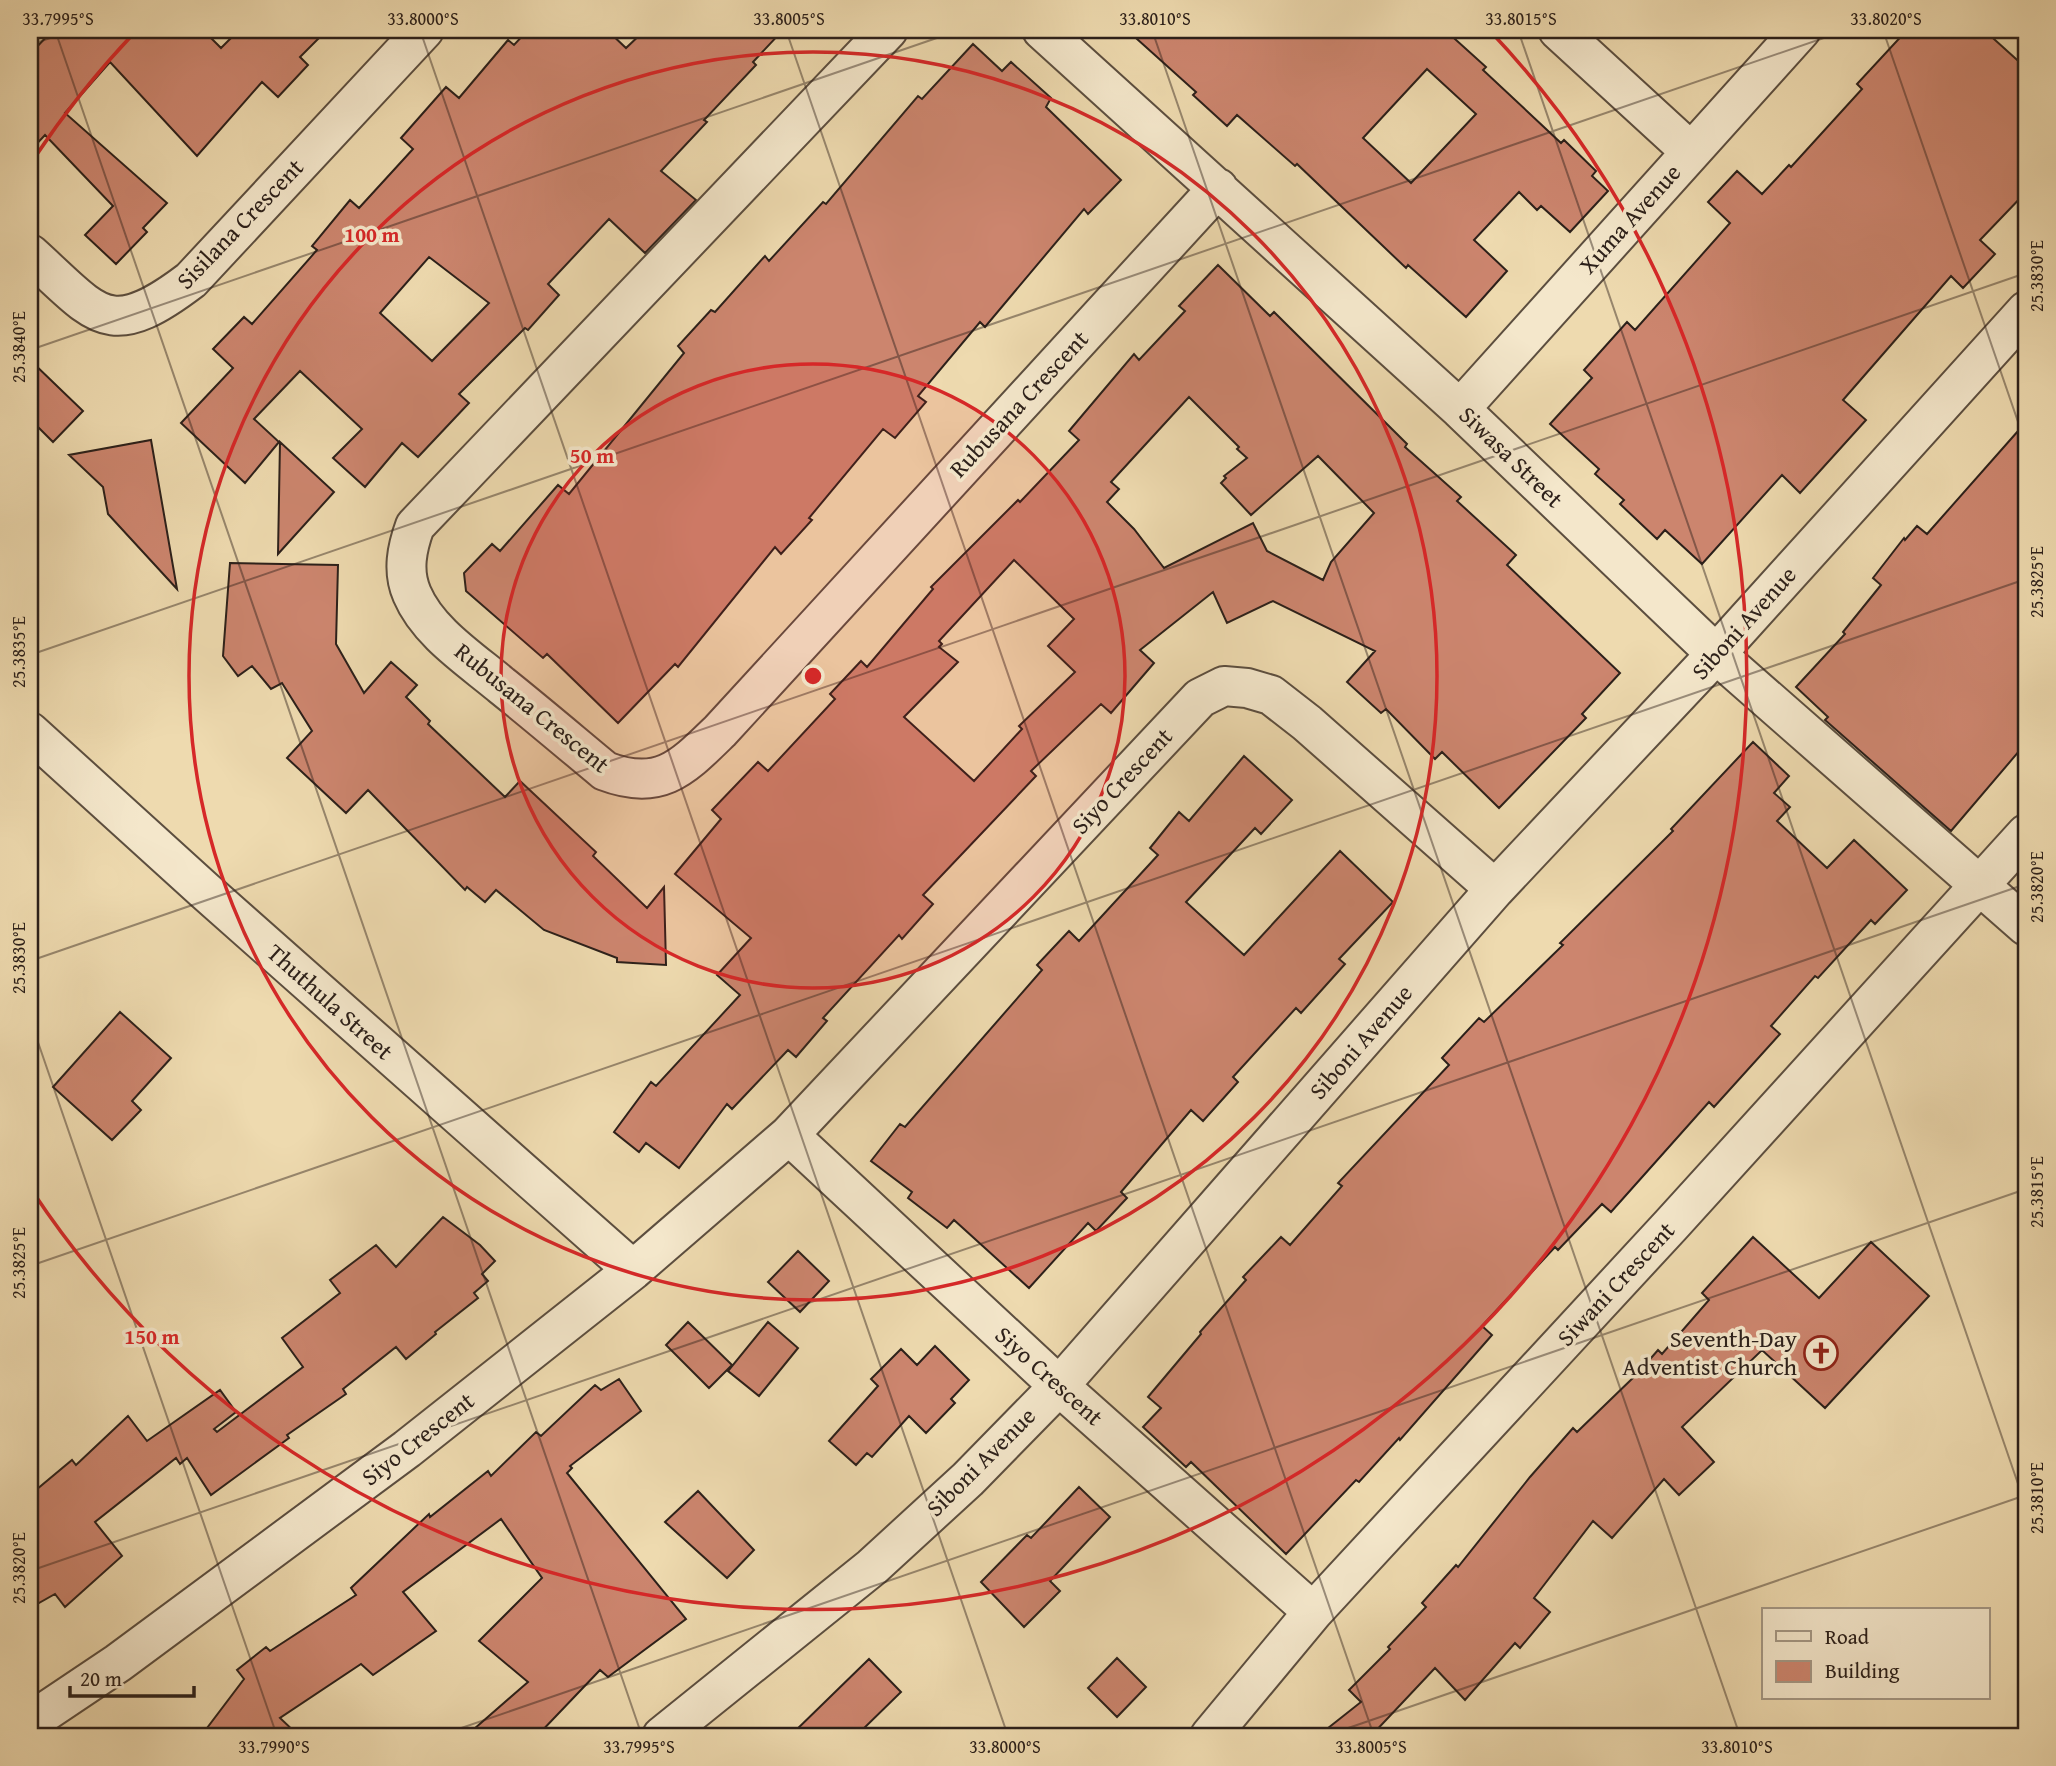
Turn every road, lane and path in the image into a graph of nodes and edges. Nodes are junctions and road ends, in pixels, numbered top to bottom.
1 (424, 30) edge
2 (888, 30) edge
3 (1042, 30) edge
4 (1558, 30) edge
5 (1801, 30) edge
6 (1690, 151) junction
7 (1218, 188) junction
8 (30, 254) edge
9 (2026, 312) edge
10 (1460, 409) junction
11 (1716, 654) junction
12 (30, 732) edge
13 (2026, 834) edge
14 (1980, 884) junction
15 (1495, 888) junction
16 (2026, 926) edge
17 (789, 1135) junction
18 (633, 1270) junction
19 (1059, 1386) junction
20 (1313, 1612) junction
21 (30, 1722) edge
22 (662, 1736) edge
23 (1210, 1736) edge

1 - 8 street, Sisilana Crescent
2 - 7 street, Rubusana Crescent
3 - 7 street, Siwasa Street
4 - 6 street
5 - 6 street, Xuma Avenue
6 - 10 street, Xuma Avenue
7 - 10 street, Siwasa Street
9 - 11 street, Siboni Avenue
10 - 11 street, Siwasa Street
11 - 14 street, Siwasa Street
11 - 15 street, Siboni Avenue
12 - 18 street, Thuthula Street
13 - 14 street, Siwani Crescent
14 - 16 street, Siwasa Street
14 - 20 street, Siwani Crescent
15 - 17 street, Siyo Crescent
15 - 19 street, Siboni Avenue
17 - 18 street, Siyo Crescent
17 - 19 street, Siyo Crescent
18 - 21 street, Siyo Crescent
19 - 20 street, Siyo Crescent
19 - 22 street, Siboni Avenue
20 - 23 street, Siwani Crescent

